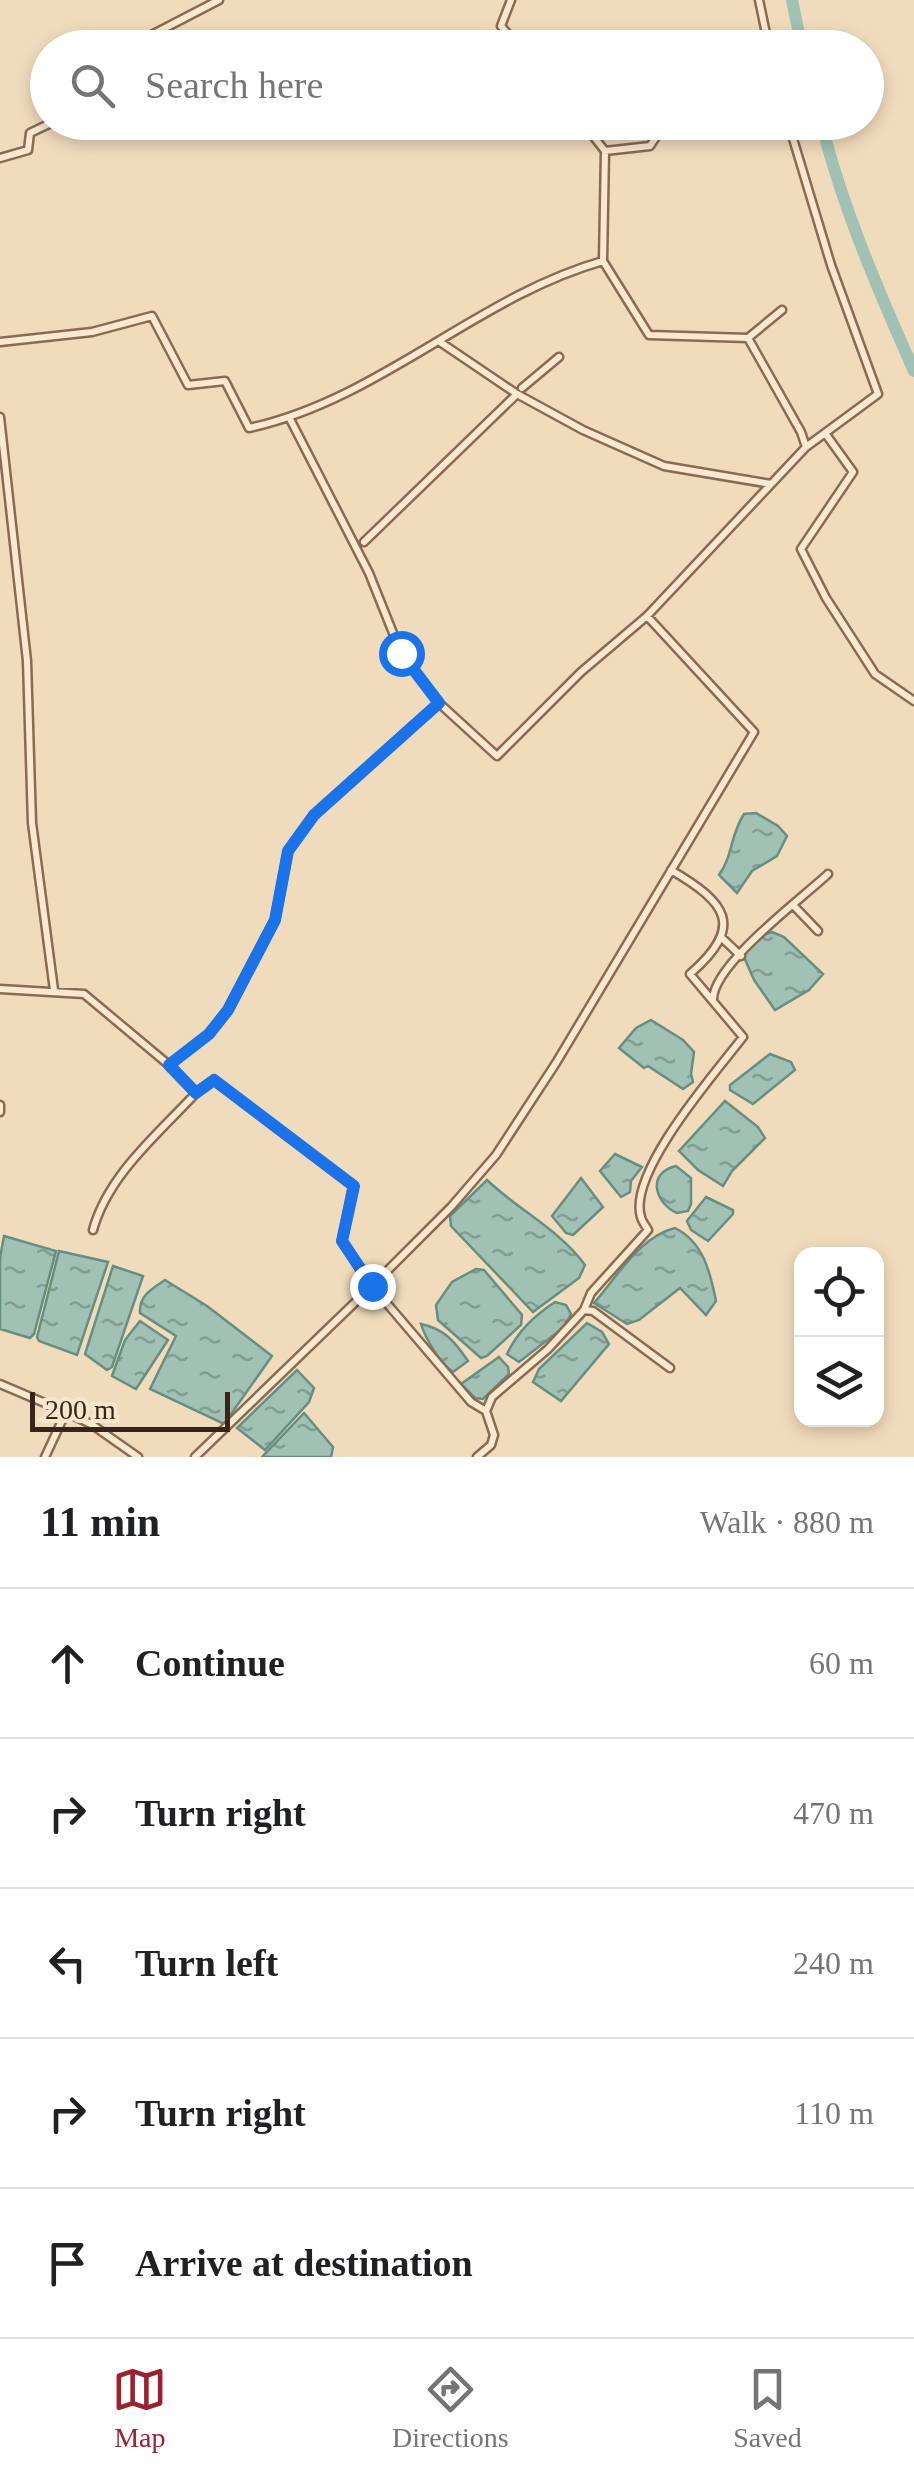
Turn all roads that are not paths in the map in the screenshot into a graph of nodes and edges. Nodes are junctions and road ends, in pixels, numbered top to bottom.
1 (219, 0) edge
2 (511, 0) edge
3 (759, 0) edge
4 (161, 30) edge
5 (504, 30) edge
6 (765, 30) edge
7 (30, 133) edge
8 (596, 140) edge
9 (654, 140) edge
10 (794, 140) edge
11 (605, 151) junction
12 (0, 158) edge
13 (604, 262) junction
14 (782, 310) dead end
15 (748, 338) junction
16 (0, 342) edge
17 (440, 342) junction
18 (559, 358) dead end
19 (520, 391) junction
20 (0, 417) edge
21 (290, 419) junction
22 (825, 433) junction
23 (806, 447) junction
24 (771, 484) junction
25 (364, 542) dead end
26 (647, 616) junction
27 (914, 701) edge
28 (439, 703) junction
29 (672, 870) junction
30 (828, 874) dead end
31 (794, 906) junction
32 (818, 931) dead end
33 (722, 938) junction
34 (741, 956) junction
35 (0, 990) edge
36 (54, 990) junction
37 (712, 1000) junction
38 (169, 1065) junction
39 (196, 1093) junction
40 (93, 1230) dead end
41 (372, 1286) junction
42 (584, 1310) junction
43 (670, 1368) dead end
44 (0, 1384) edge
45 (66, 1412) junction
46 (486, 1412) junction
47 (45, 1457) edge
48 (138, 1457) edge
49 (195, 1457) edge
50 (477, 1457) edge

1 - 4 street
2 - 5 street
3 - 6 street
7 - 12 street
8 - 11 street
9 - 11 street
10 - 22 street
11 - 13 street
13 - 15 street
13 - 17 street
14 - 15 street
15 - 23 street
16 - 21 street
17 - 19 street
17 - 21 street
18 - 19 street
19 - 24 street
19 - 25 street
20 - 36 street
21 - 28 street
22 - 23 street
22 - 27 street
23 - 24 street
24 - 26 street
26 - 28 street
26 - 29 street
28 - 38 street
29 - 33 street
29 - 41 street
30 - 31 street
31 - 32 street
31 - 34 street
33 - 34 street
33 - 37 street
34 - 37 street
35 - 36 street
36 - 38 street
37 - 42 street
38 - 39 street
39 - 40 street
39 - 41 street
41 - 46 street
41 - 49 street
42 - 43 street
42 - 46 street
44 - 45 street
45 - 47 street
45 - 48 street
46 - 50 street

